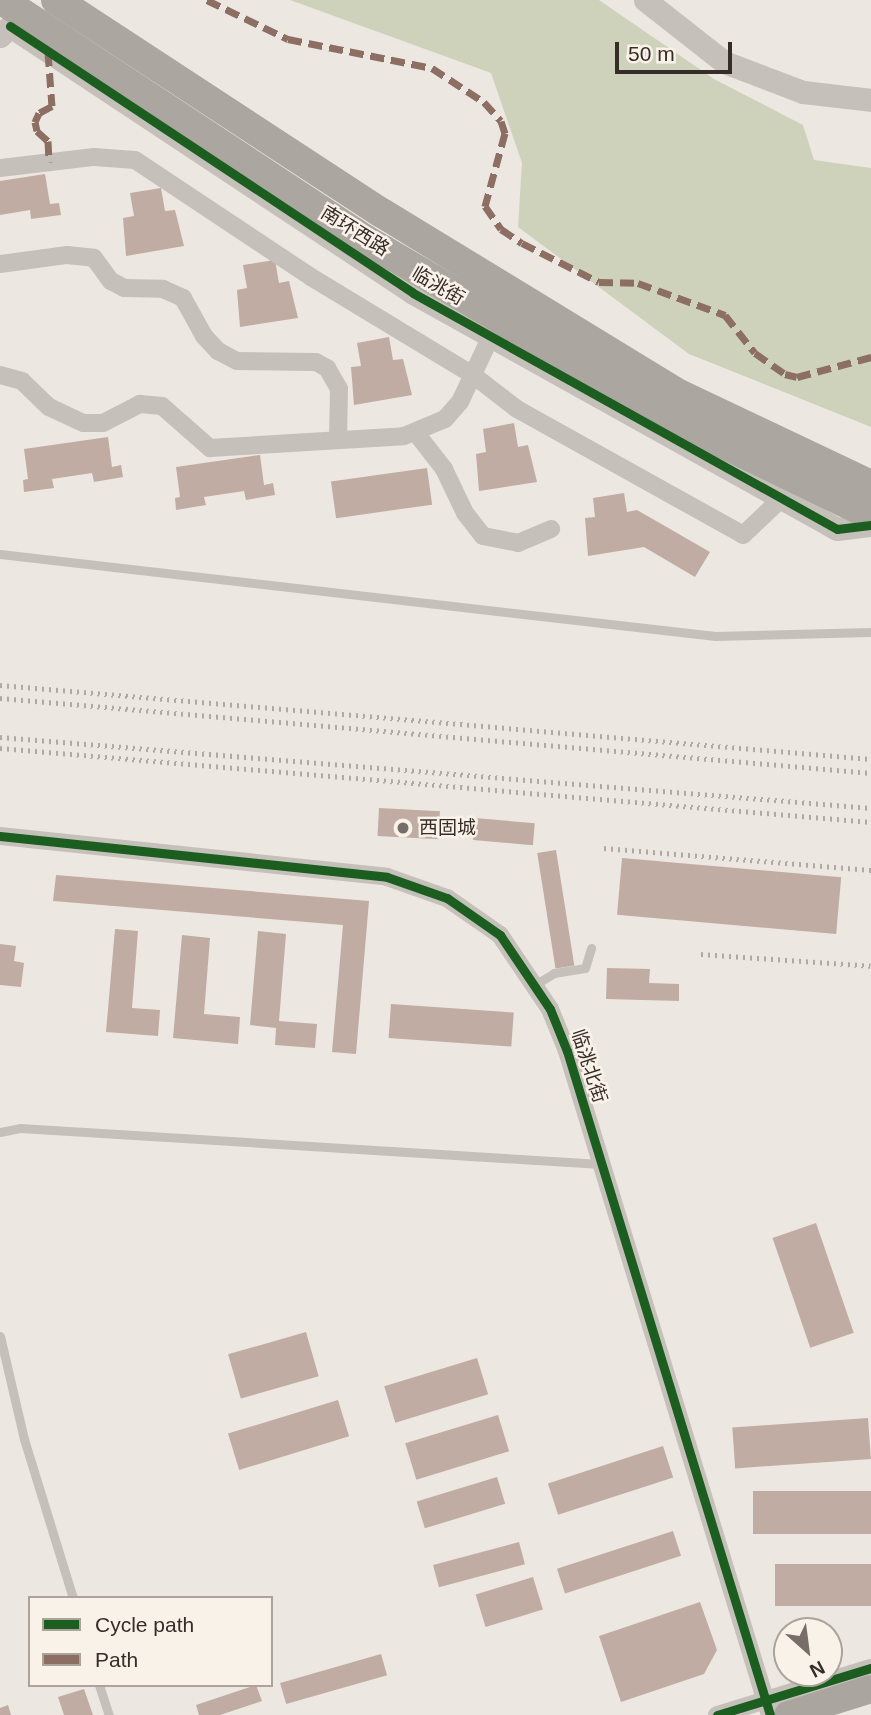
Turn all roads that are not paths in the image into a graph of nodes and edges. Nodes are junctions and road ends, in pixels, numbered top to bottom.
1 (27, 0) edge
2 (56, 0) edge
3 (645, 0) edge
4 (4, 21) edge
5 (871, 100) edge
6 (0, 168) edge
7 (0, 264) edge
8 (491, 336) junction
9 (0, 375) edge
10 (473, 375) junction
11 (416, 433) junction
12 (338, 439) junction
13 (871, 485) edge
14 (782, 498) junction
15 (871, 515) edge
16 (871, 525) edge
17 (551, 530) dead end
18 (0, 554) edge
19 (871, 632) edge
20 (0, 836) edge
21 (591, 948) dead end
22 (536, 984) junction
23 (0, 1132) edge
24 (601, 1164) junction
25 (0, 1336) edge
26 (72, 1596) edge
27 (871, 1668) edge
28 (100, 1687) edge
29 (871, 1689) edge
30 (775, 1710) edge
31 (109, 1715) edge
32 (717, 1715) edge

1 - 4 street
2 - 13 highway, 南环西路
3 - 5 street
4 - 8 street, 临洮街
4 - 15 highway, 南环西路, bridge
6 - 10 street
7 - 12 street
8 - 10 street
8 - 14 street, 临洮街
9 - 12 street
10 - 11 street
10 - 14 street
11 - 12 street
11 - 17 street
14 - 16 street, 临洮街
18 - 19 lane
20 - 22 street, 临洮北街
21 - 22 lane
22 - 24 street, 临洮北街
23 - 24 lane
24 - 30 street, 临洮北街
25 - 26 lane
27 - 30 street
28 - 31 lane
29 - 30 main road
30 - 32 street

